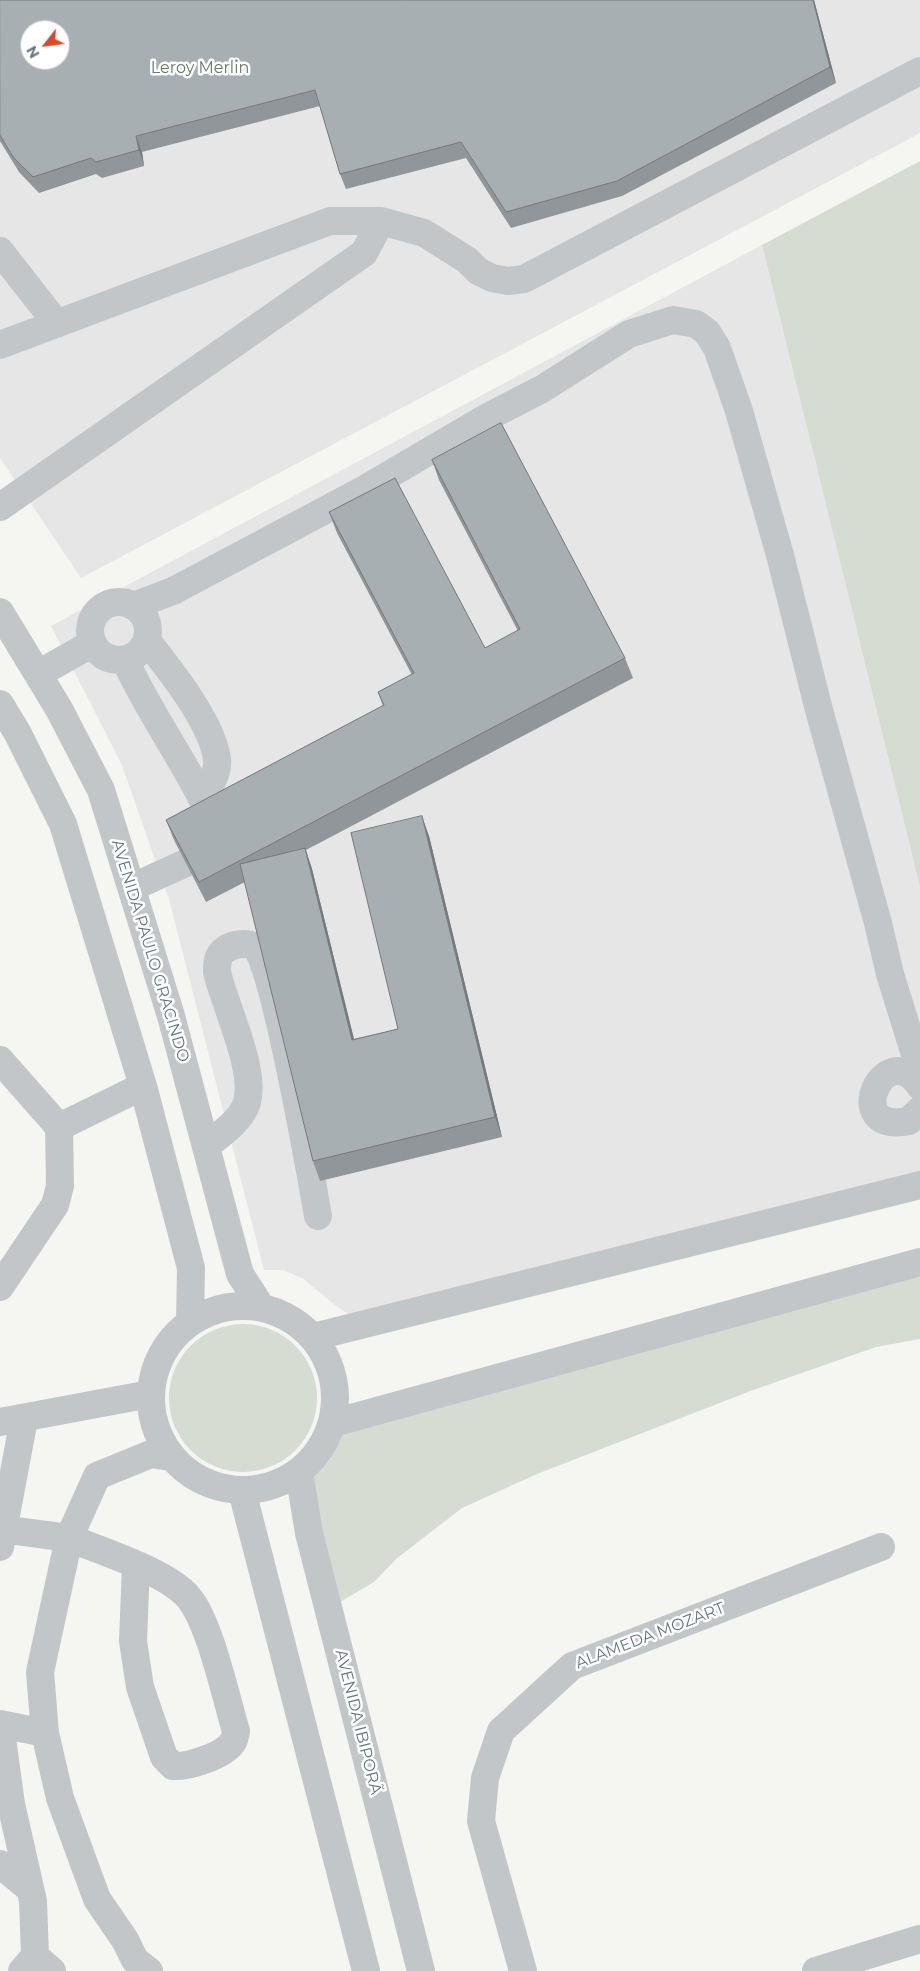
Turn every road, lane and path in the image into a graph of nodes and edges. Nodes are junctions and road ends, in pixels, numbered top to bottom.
1 (920, 71) edge
2 (381, 221) junction
3 (0, 251) edge
4 (57, 324) junction
5 (0, 345) edge
6 (0, 507) edge
7 (173, 591) junction
8 (133, 606) junction
9 (0, 612) edge
10 (148, 636) junction
11 (93, 643) junction
12 (125, 660) junction
13 (38, 674) junction
14 (0, 704) edge
15 (202, 798) junction
16 (133, 887) junction
17 (0, 1060) edge
18 (910, 1079) edge
19 (143, 1086) junction
20 (920, 1110) edge
21 (59, 1127) junction
22 (206, 1146) junction
23 (920, 1185) edge
24 (318, 1216) dead end
25 (920, 1262) edge
26 (0, 1287) edge
27 (261, 1307) junction
28 (190, 1321) junction
29 (313, 1337) junction
30 (150, 1394) junction
31 (12, 1420) edge
32 (333, 1423) junction
33 (171, 1457) junction
34 (299, 1472) junction
35 (242, 1491) junction
36 (2, 1536) edge
37 (69, 1538) junction
38 (881, 1547) dead end
39 (136, 1565) junction
40 (0, 1724) edge
41 (45, 1733) junction
42 (0, 1864) edge
43 (30, 1889) junction
44 (917, 1947) edge
45 (36, 1966) edge
46 (135, 1967) edge
47 (366, 1971) edge
48 (421, 1971) edge
49 (523, 1971) edge
50 (816, 1971) edge

1 - 2 street
2 - 4 street
2 - 6 street
3 - 4 street
4 - 5 street
7 - 8 street
7 - 10 street
7 - 18 street
8 - 10 street
8 - 11 street
9 - 13 street, AVENIDA PAULO GRACINDO
10 - 12 street
10 - 15 street
11 - 12 street
11 - 13 street
12 - 15 street
13 - 16 street, AVENIDA PAULO GRACINDO
14 - 19 street
15 - 16 street
16 - 22 street, AVENIDA PAULO GRACINDO
17 - 21 street
18 - 20 street
19 - 21 street
19 - 28 street
21 - 26 street
22 - 24 street
22 - 27 street, AVENIDA PAULO GRACINDO
23 - 29 street
25 - 32 street
27 - 28 street
27 - 29 street
28 - 30 street
29 - 32 street
30 - 31 street
30 - 33 street
31 - 36 street
32 - 34 street
33 - 35 street
33 - 37 street
34 - 35 street
34 - 48 street, AVENIDA IBIPORÃ
35 - 47 street
36 - 37 street
37 - 39 street
37 - 41 street
38 - 49 street, ALAMEDA MOZART
39 - 39 street
40 - 41 street
40 - 43 street
41 - 46 street
42 - 43 street
43 - 45 street
44 - 50 street

